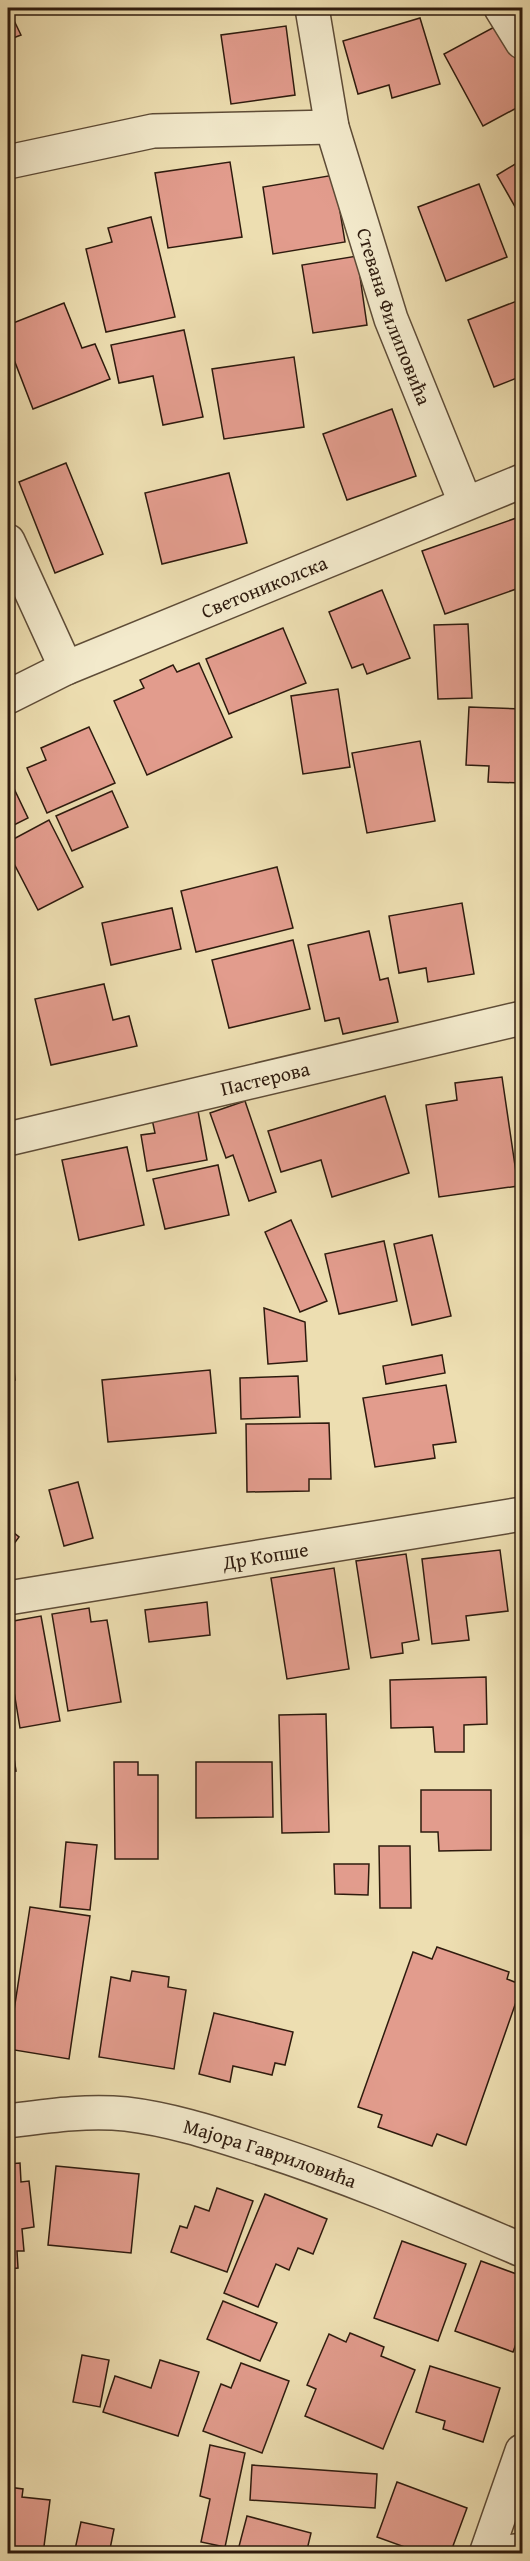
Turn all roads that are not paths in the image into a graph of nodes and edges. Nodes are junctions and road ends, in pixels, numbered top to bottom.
1 (312, 8) edge
2 (501, 8) edge
3 (522, 42) edge
4 (332, 127) junction
5 (8, 162) edge
6 (522, 482) edge
7 (465, 502) junction
8 (8, 541) edge
9 (66, 668) junction
10 (8, 697) edge
11 (522, 1018) edge
12 (8, 1139) edge
13 (522, 1514) edge
14 (8, 1598) edge
15 (8, 2121) edge
16 (522, 2250) edge
17 (522, 2451) edge
18 (522, 2550) edge
19 (486, 2553) edge
20 (492, 2553) edge

1 - 4 street, Стевана Филиповића
2 - 3 street
4 - 5 street
4 - 7 street, Стевана Филиповића
6 - 7 street, Светониколска
7 - 9 street, Светониколска
8 - 9 street
9 - 10 street, Светониколска
11 - 12 street, Пастерова
13 - 14 street, Др Копше
15 - 16 street, Мајора Гавриловића
17 - 19 street
18 - 20 street

